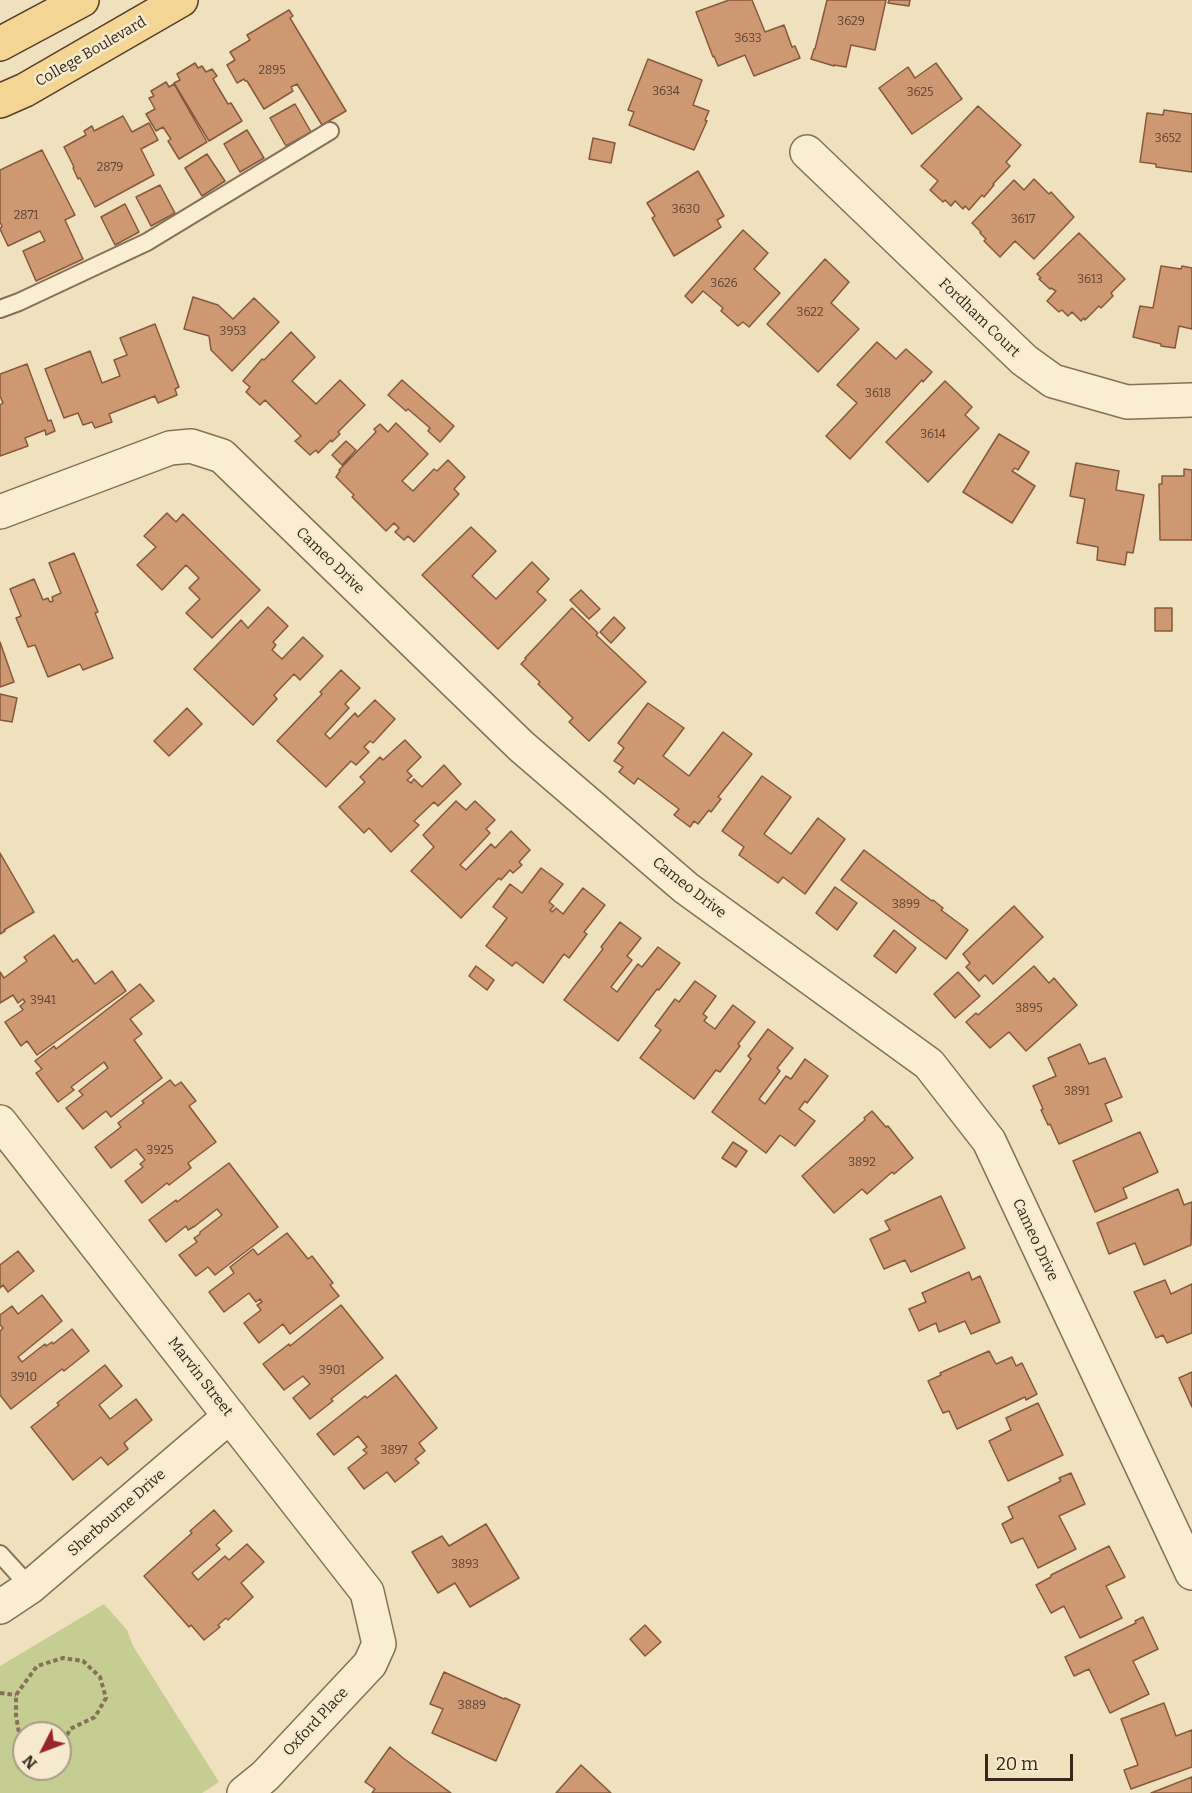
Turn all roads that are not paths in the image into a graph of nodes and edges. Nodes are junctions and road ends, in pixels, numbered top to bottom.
1 (82, 0) edge
2 (181, 0) edge
3 (0, 44) edge
4 (0, 101) edge
5 (330, 131) dead end
6 (807, 152) dead end
7 (0, 309) edge
8 (1192, 400) edge
9 (0, 512) edge
10 (0, 1122) edge
11 (230, 1416) junction
12 (0, 1554) edge
13 (1192, 1573) edge
14 (30, 1587) junction
15 (0, 1607) edge
16 (379, 1644) joint
17 (264, 1787) edge

1 - 3 main road
2 - 4 main road, College Boulevard
5 - 7 lane
6 - 8 street, Fordham Court
9 - 13 street, Cameo Drive
10 - 11 street, Marvin Street
11 - 14 street, Sherbourne Drive
11 - 16 street, Marvin Street
12 - 14 lane
14 - 15 street, Sherbourne Drive
16 - 17 street, Oxford Place

